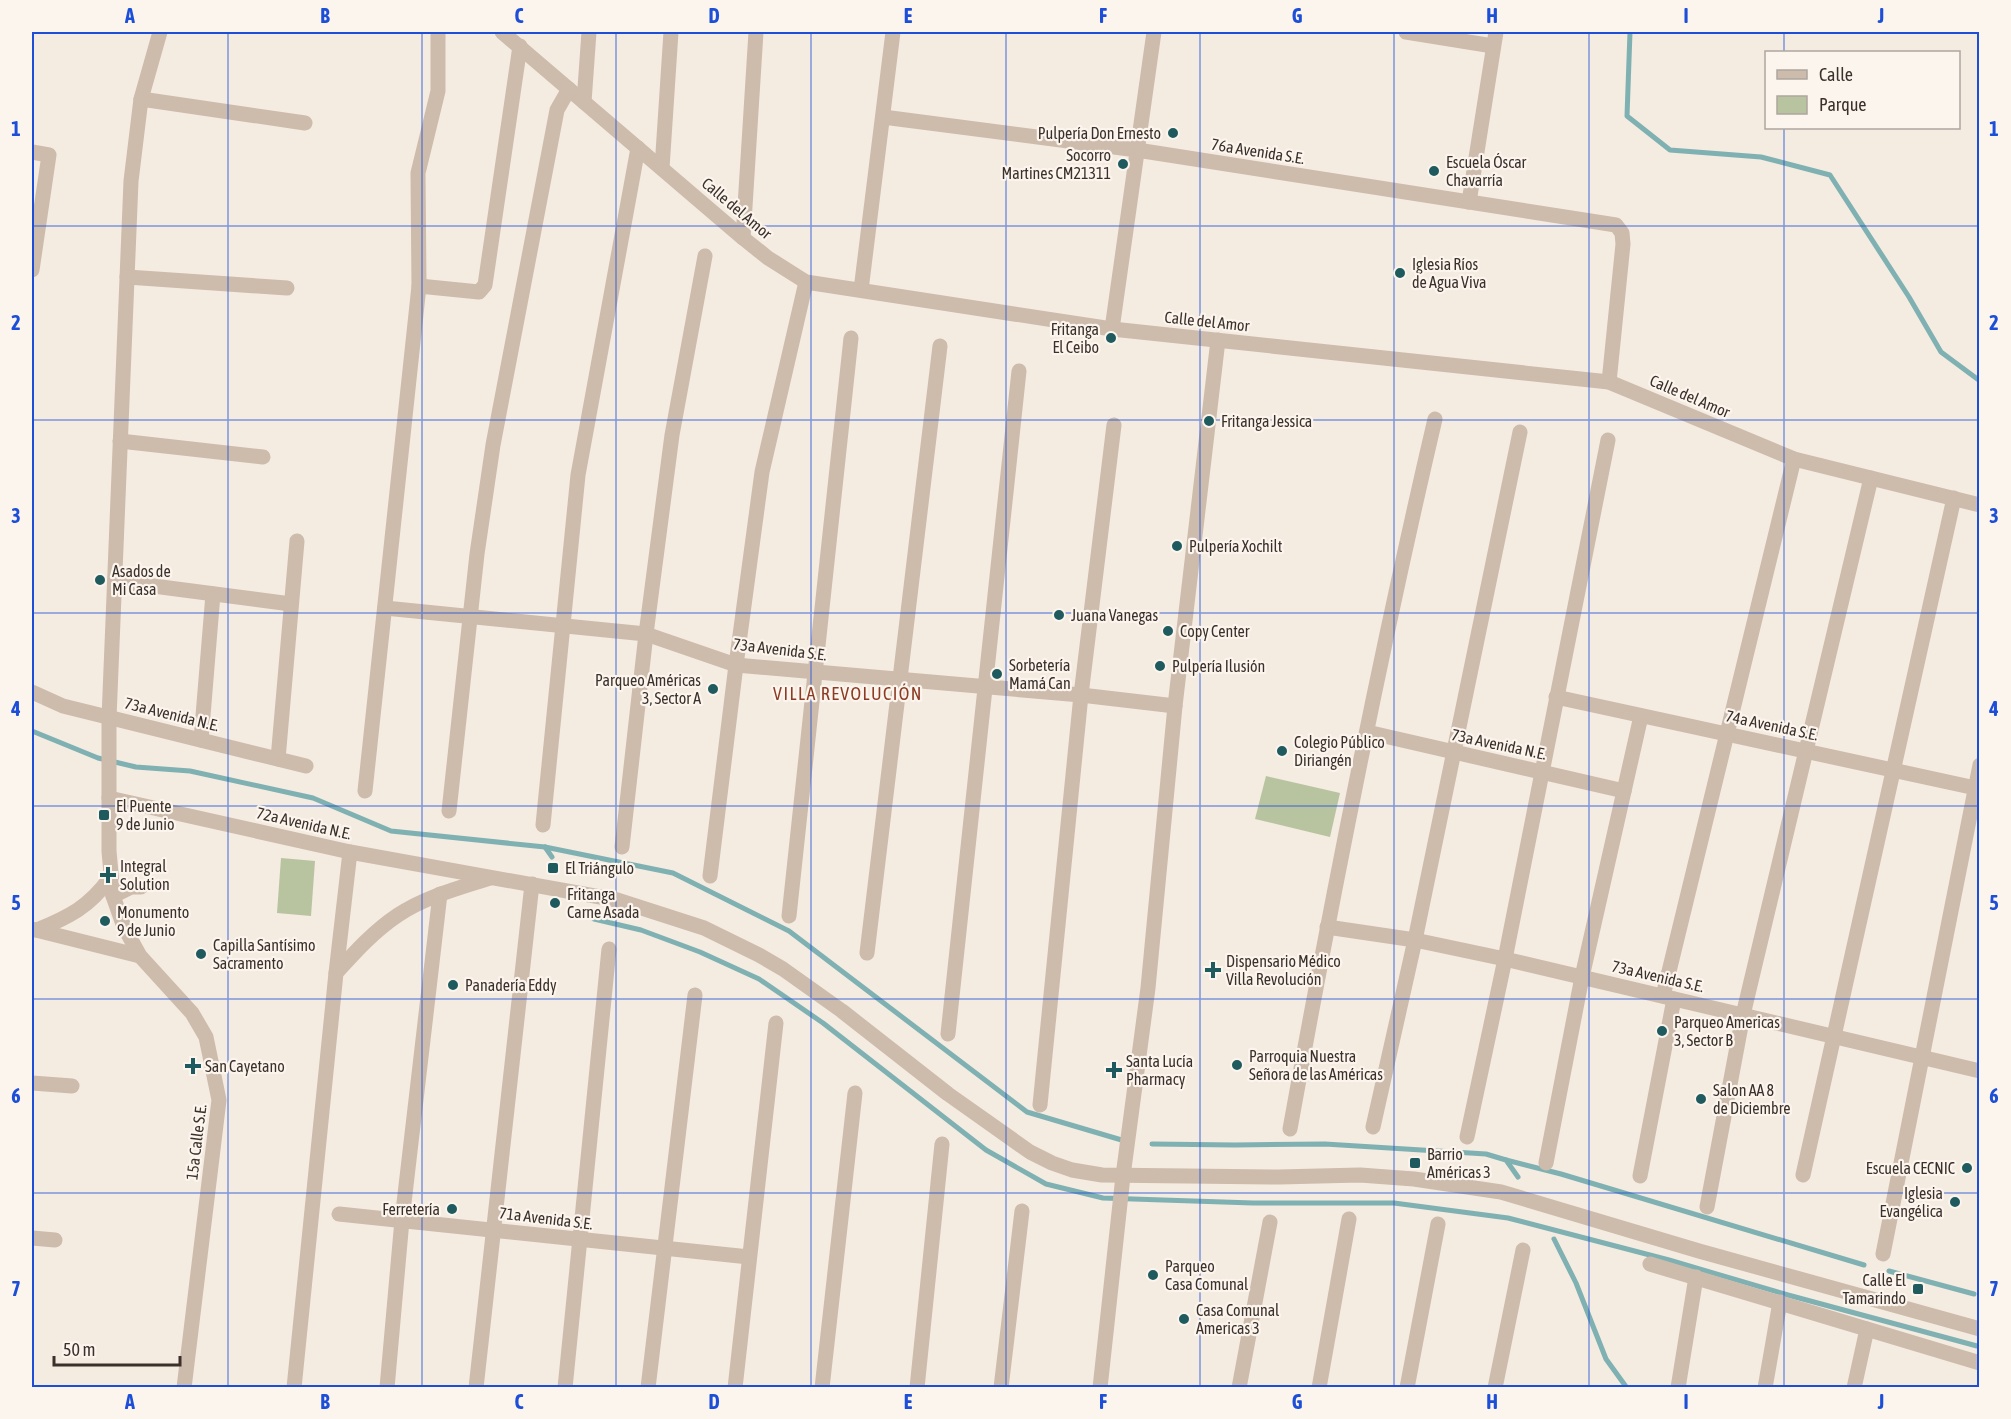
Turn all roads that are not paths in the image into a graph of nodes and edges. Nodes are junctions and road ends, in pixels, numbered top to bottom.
1 (160, 32) edge
2 (438, 32) edge
3 (502, 32) edge
4 (589, 32) edge
5 (671, 32) edge
6 (756, 32) edge
7 (893, 32) edge
8 (1154, 32) edge
9 (1406, 32) edge
10 (1494, 39) edge
11 (520, 46) junction
12 (569, 89) junction
13 (141, 99) junction
14 (584, 102) junction
15 (883, 117) junction
16 (305, 123) dead end
17 (638, 148) junction
18 (1137, 150) junction
19 (32, 152) edge
20 (662, 168) junction
21 (1469, 202) junction
22 (743, 238) junction
23 (705, 256) dead end
24 (32, 270) edge
25 (127, 277) junction
26 (806, 282) junction
27 (419, 286) junction
28 (287, 288) dead end
29 (861, 290) junction
30 (1112, 329) junction
31 (851, 338) dead end
32 (1218, 340) junction
33 (940, 346) dead end
34 (1019, 371) dead end
35 (1609, 382) junction
36 (1435, 419) dead end
37 (1114, 425) dead end
38 (1520, 432) dead end
39 (1608, 440) dead end
40 (120, 441) junction
41 (263, 457) dead end
42 (1794, 459) junction
43 (1871, 478) junction
44 (1954, 498) junction
45 (1980, 505) edge
46 (297, 541) dead end
47 (115, 581) junction
48 (213, 594) junction
49 (291, 604) junction
50 (385, 608) junction
51 (470, 616) junction
52 (563, 626) junction
53 (646, 634) junction
54 (736, 665) junction
55 (815, 672) junction
56 (900, 679) junction
57 (984, 686) junction
58 (32, 692) edge
59 (1081, 695) junction
60 (1557, 698) junction
61 (1175, 706) junction
62 (1641, 716) junction
63 (109, 718) junction
64 (1367, 732) junction
65 (1726, 734) junction
66 (201, 740) junction
67 (1806, 751) junction
68 (1454, 753) junction
69 (278, 759) junction
70 (1980, 765) edge
71 (306, 766) dead end
72 (1894, 770) junction
73 (1541, 772) junction
74 (1977, 788) edge
75 (365, 791) dead end
76 (1624, 791) junction
77 (109, 792) junction
78 (449, 811) dead end
79 (543, 825) dead end
80 (622, 847) dead end
81 (350, 852) junction
82 (710, 876) dead end
83 (492, 877) junction
84 (111, 878) junction
85 (532, 884) junction
86 (141, 887) dead end
87 (441, 894) junction
88 (113, 896) junction
89 (789, 916) dead end
90 (1327, 927) junction
91 (34, 929) edge
92 (1415, 940) junction
93 (609, 949) dead end
94 (867, 953) dead end
95 (140, 956) junction
96 (1504, 958) junction
97 (336, 973) junction
98 (1582, 977) junction
99 (695, 995) dead end
100 (1668, 997) junction
101 (1743, 1015) junction
102 (776, 1023) dead end
103 (948, 1034) dead end
104 (1834, 1036) junction
105 (1922, 1057) junction
106 (1980, 1071) edge
107 (32, 1083) edge
108 (72, 1086) dead end
109 (855, 1093) dead end
110 (1040, 1105) dead end
111 (1373, 1127) dead end
112 (1290, 1129) dead end
113 (1467, 1137) dead end
114 (942, 1144) dead end
115 (1546, 1163) dead end
116 (1803, 1175) dead end
117 (1640, 1176) dead end
118 (1123, 1183) junction
119 (1707, 1207) dead end
120 (1022, 1211) dead end
121 (339, 1214) dead end
122 (1349, 1219) dead end
123 (402, 1220) junction
124 (1270, 1222) dead end
125 (1438, 1224) dead end
126 (494, 1230) junction
127 (32, 1238) edge
128 (55, 1240) dead end
129 (580, 1240) junction
130 (665, 1249) junction
131 (1523, 1250) dead end
132 (1883, 1254) dead end
133 (749, 1257) junction
134 (1650, 1264) dead end
135 (1696, 1277) junction
136 (1780, 1302) junction
137 (1867, 1329) junction
138 (1980, 1329) edge
139 (1980, 1363) edge
140 (184, 1388) edge
141 (294, 1388) edge
142 (387, 1388) edge
143 (476, 1388) edge
144 (564, 1388) edge
145 (648, 1388) edge
146 (735, 1388) edge
147 (822, 1388) edge
148 (917, 1388) edge
149 (1001, 1388) edge
150 (1100, 1388) edge
151 (1239, 1388) edge
152 (1319, 1388) edge
153 (1407, 1388) edge
154 (1495, 1388) edge
155 (1678, 1388) edge
156 (1765, 1388) edge
157 (1854, 1388) edge

1 - 13 street, 15a Calle S.E.
2 - 27 street
3 - 11 street, Calle del Amor
4 - 14 street
5 - 20 street
6 - 22 street
7 - 15 street
8 - 18 street
9 - 10 street
10 - 21 street
11 - 12 street, Calle del Amor
11 - 27 street
12 - 14 street, Calle del Amor
12 - 51 street
13 - 16 street
13 - 25 street, 15a Calle S.E.
14 - 17 street, Calle del Amor
15 - 18 street, 76a Avenida S.E.
15 - 29 street
17 - 20 street, Calle del Amor
17 - 52 street
18 - 21 street, 76a Avenida S.E.
18 - 30 street
19 - 24 street
20 - 22 street, Calle del Amor
21 - 35 street, 76a Avenida S.E.
22 - 26 street, Calle del Amor
23 - 53 street
25 - 28 street
25 - 40 street, 15a Calle S.E.
26 - 29 street, Calle del Amor
26 - 54 street
27 - 50 street
29 - 30 street, Calle del Amor
30 - 32 street, Calle del Amor
31 - 55 street
32 - 35 street, Calle del Amor
32 - 61 street
33 - 56 street
34 - 57 street
35 - 42 street, Calle del Amor
36 - 64 street
37 - 59 street
38 - 68 street
39 - 60 street
40 - 41 street
40 - 47 street, 15a Calle S.E.
42 - 43 street, Calle del Amor
42 - 65 street
43 - 44 street, Calle del Amor
43 - 67 street
44 - 45 street, Calle del Amor
44 - 72 street
46 - 49 street
47 - 48 street
47 - 63 street, 15a Calle S.E.
48 - 49 street
48 - 66 street
49 - 69 street
50 - 51 street, 73a Avenida S.E.
50 - 75 street
51 - 52 street, 73a Avenida S.E.
51 - 78 street
52 - 53 street, 73a Avenida S.E.
52 - 79 street
53 - 54 street, 73a Avenida S.E.
53 - 80 street
54 - 55 street, 73a Avenida S.E.
54 - 82 street
55 - 56 street, 73a Avenida S.E.
55 - 89 street
56 - 57 street, 73a Avenida S.E.
56 - 94 street
57 - 59 street, 73a Avenida S.E.
57 - 103 street
58 - 63 street, 73a Avenida N.E.
59 - 61 street, 73a Avenida S.E.
59 - 110 street
60 - 62 street, 74a Avenida S.E.
60 - 73 street
61 - 118 street
62 - 65 street, 74a Avenida S.E.
62 - 76 street
63 - 66 street, 73a Avenida N.E.
63 - 77 street, 15a Calle S.E.
64 - 68 street, 73a Avenida N.E.
64 - 90 street
65 - 67 street, 74a Avenida S.E.
65 - 100 street
66 - 69 street, 73a Avenida N.E.
67 - 72 street, 74a Avenida S.E.
67 - 101 street
68 - 73 street, 73a Avenida N.E.
68 - 92 street
69 - 71 street, 73a Avenida N.E.
70 - 74 street
72 - 74 street, 74a Avenida S.E.
72 - 104 street
73 - 76 street, 73a Avenida N.E.
73 - 96 street
74 - 105 street
76 - 98 street
77 - 81 street, 72a Avenida N.E.
77 - 84 street, 15a Calle S.E.
81 - 83 street, 72a Avenida N.E.
81 - 97 street
83 - 85 street, 72a Avenida N.E.
83 - 87 street
84 - 88 street, 15a Calle S.E.
84 - 91 street
85 - 118 street, 72a Avenida N.E.
85 - 126 street
86 - 88 street
87 - 97 street
87 - 123 street
88 - 95 street, 15a Calle S.E.
90 - 92 street, 73a Avenida S.E.
90 - 112 street
91 - 95 street
92 - 96 street, 73a Avenida S.E.
92 - 111 street
93 - 129 street
95 - 140 street, 15a Calle S.E.
96 - 98 street, 73a Avenida S.E.
96 - 113 street
97 - 141 street
98 - 100 street, 73a Avenida S.E.
98 - 115 street
99 - 130 street
100 - 101 street, 73a Avenida S.E.
100 - 117 street
101 - 104 street, 73a Avenida S.E.
101 - 119 street
102 - 133 street
104 - 105 street, 73a Avenida S.E.
104 - 116 street
105 - 106 street, 73a Avenida S.E.
105 - 132 street
107 - 108 street
109 - 147 street
114 - 148 street
118 - 138 street, 72a Avenida N.E.
118 - 150 street
120 - 149 street
121 - 123 street, 71a Avenida S.E.
122 - 152 street
123 - 126 street, 71a Avenida S.E.
123 - 142 street
124 - 151 street
125 - 153 street
126 - 129 street, 71a Avenida S.E.
126 - 143 street
127 - 128 street
129 - 130 street, 71a Avenida S.E.
129 - 144 street
130 - 133 street, 71a Avenida S.E.
130 - 145 street
131 - 154 street
133 - 146 street
134 - 135 street
135 - 136 street
135 - 155 street
136 - 137 street
136 - 156 street
137 - 139 street
137 - 157 street

